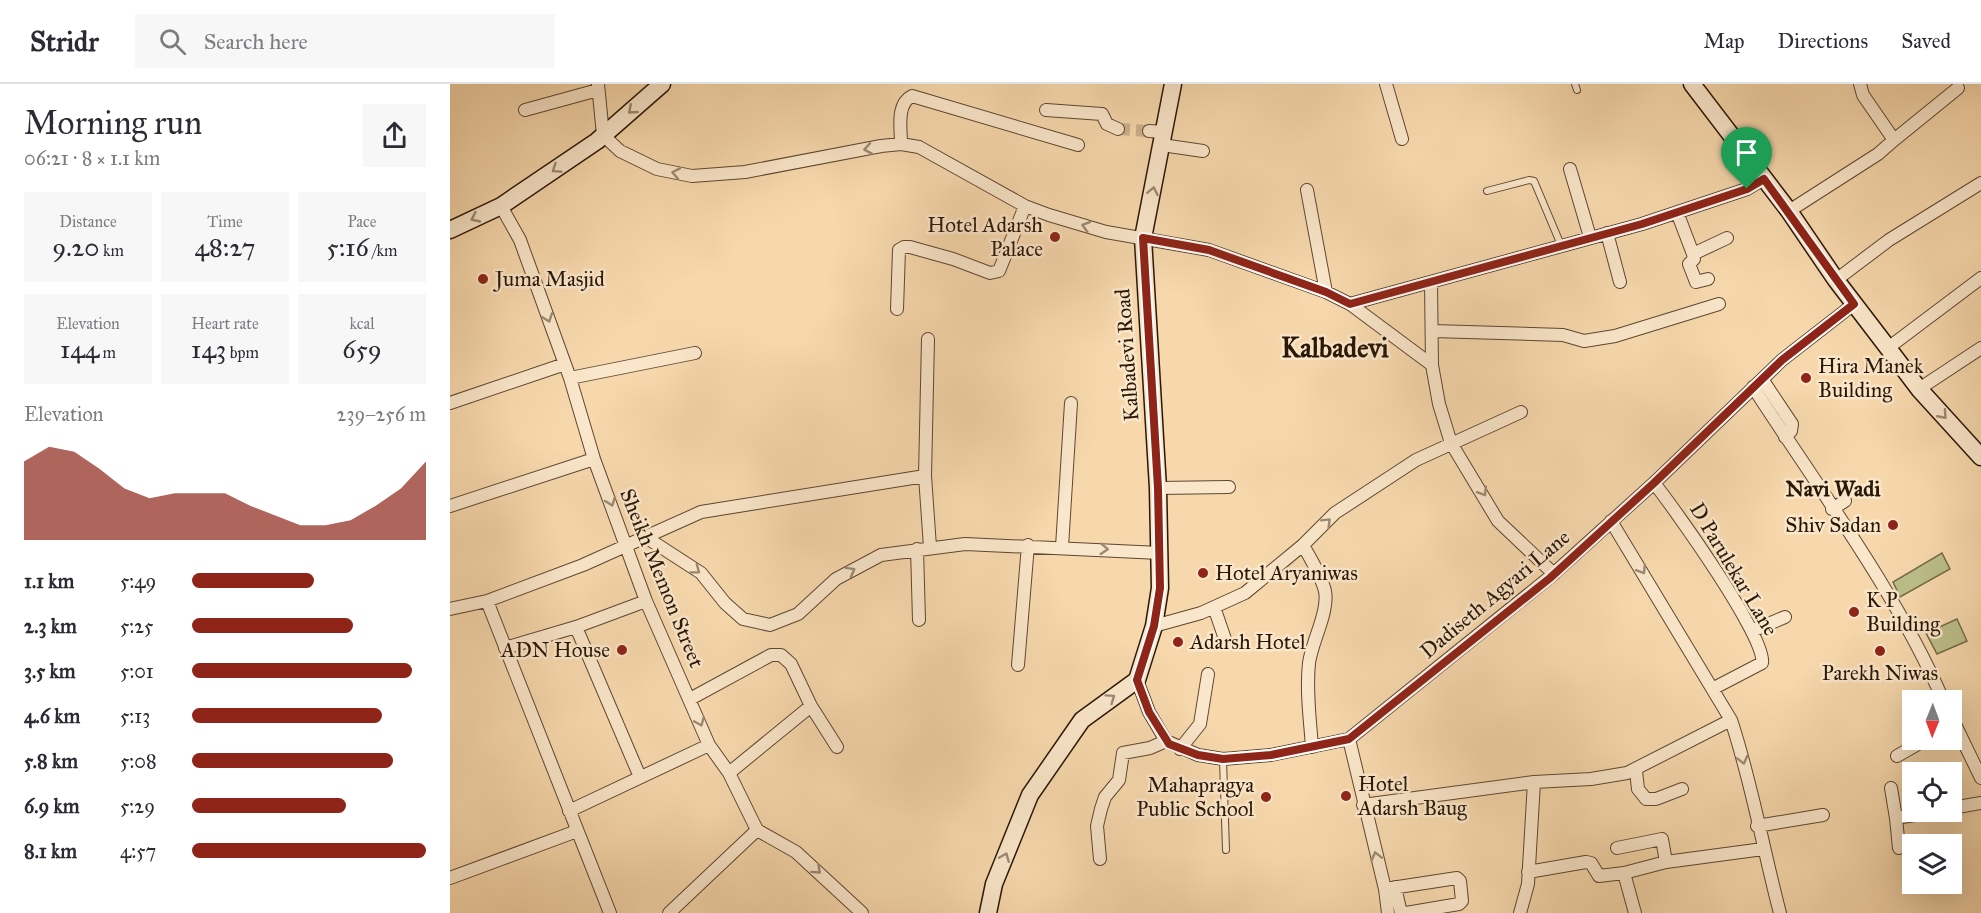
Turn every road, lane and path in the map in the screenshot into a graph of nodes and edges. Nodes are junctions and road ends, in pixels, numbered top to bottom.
1 (662, 84) edge
2 (1173, 84) edge
3 (1386, 84) edge
4 (1692, 84) edge
5 (1860, 84) edge
6 (598, 87) edge
7 (1958, 88) dead end
8 (525, 110) dead end
9 (1046, 110) dead end
10 (1118, 129) tunnel mouth
11 (603, 135) junction
12 (1159, 136) junction
13 (1402, 139) dead end
14 (1894, 140) junction
15 (901, 144) junction
16 (1078, 146) dead end
17 (1203, 151) dead end
18 (1570, 169) dead end
19 (1764, 179) junction
20 (1981, 183) edge
21 (1307, 190) dead end
22 (1487, 191) dead end
23 (501, 206) junction
24 (1025, 206) junction
25 (1789, 211) junction
26 (1677, 212) junction
27 (450, 230) edge
28 (1607, 232) junction
29 (1590, 237) junction
30 (1143, 238) junction
31 (1727, 238) dead end
32 (1561, 245) junction
33 (1693, 254) junction
34 (1981, 278) edge
35 (1708, 279) dead end
36 (1836, 280) junction
37 (1431, 282) junction
38 (1620, 282) dead end
39 (1326, 292) junction
40 (1719, 303) dead end
41 (1350, 304) junction
42 (1854, 304) junction
43 (897, 309) dead end
44 (1433, 331) junction
45 (928, 339) dead end
46 (1888, 348) junction
47 (1981, 348) edge
48 (695, 353) dead end
49 (565, 364) junction
50 (1432, 366) junction
51 (570, 378) junction
52 (1757, 383) junction
53 (1919, 389) junction
54 (450, 403) edge
55 (1071, 403) dead end
56 (1521, 412) dead end
57 (1451, 443) junction
58 (1981, 457) edge
59 (594, 459) junction
60 (925, 476) junction
61 (1654, 483) junction
62 (1229, 487) dead end
63 (1158, 488) junction
64 (1845, 501) dead end
65 (450, 506) edge
66 (1832, 509) junction
67 (1611, 520) junction
68 (647, 538) junction
69 (627, 544) junction
70 (1028, 545) junction
71 (1303, 545) junction
72 (1062, 547) junction
73 (924, 548) junction
74 (1160, 552) junction
75 (1554, 574) junction
76 (487, 601) junction
77 (646, 601) junction
78 (1214, 607) junction
79 (450, 609) edge
80 (1785, 617) dead end
81 (919, 620) dead end
82 (1154, 626) junction
83 (576, 627) junction
84 (1752, 631) junction
85 (1226, 642) dead end
86 (505, 648) junction
87 (1018, 665) dead end
88 (1208, 674) dead end
89 (1137, 680) junction
90 (1714, 688) junction
91 (1939, 690) edge
92 (690, 699) junction
93 (811, 706) junction
94 (1731, 720) junction
95 (1349, 739) junction
96 (1166, 741) junction
97 (1962, 741) edge
98 (709, 745) junction
99 (837, 747) dead end
100 (1312, 747) junction
101 (1180, 749) junction
102 (1908, 750) edge
103 (1897, 756) dead end
104 (1223, 759) junction
105 (1636, 771) junction
106 (729, 773) junction
107 (640, 777) junction
108 (1981, 778) edge
109 (1534, 782) junction
110 (1891, 788) dead end
111 (1682, 789) dead end
112 (1981, 803) edge
113 (1363, 805) junction
114 (1962, 806) edge
115 (569, 811) junction
116 (1823, 815) dead end
117 (1902, 817) edge
118 (1896, 818) junction
119 (1757, 826) junction
120 (757, 830) junction
121 (577, 831) junction
122 (1617, 848) dead end
123 (1899, 848) dead end
124 (1763, 849) junction
125 (1226, 850) dead end
126 (1100, 859) dead end
127 (1666, 862) junction
128 (1528, 872) junction
129 (1624, 873) junction
130 (450, 878) edge
131 (1390, 888) junction
132 (610, 913) edge
133 (669, 913) edge
134 (862, 913) edge
135 (988, 913) edge
136 (1388, 913) edge
137 (1401, 913) edge
138 (1406, 913) edge
139 (1520, 913) edge
140 (1635, 913) edge
141 (1780, 913) edge

1 -> 11 main road
2 - 12 main road, Kalbadevi Road
3 - 13 street
4 - 19 main road
5 - 14 street
6 - 8 street
6 - 11 street
7 - 14 street
9 - 10 street
15 -> 11 street
11 -> 23 main road
12 - 17 street
30 -> 12 main road, Kalbadevi Road
14 - 25 street
15 - 16 street
15 - 24 street
18 - 29 street
19 - 25 main road
19 - 26 street
20 - 36 street
21 - 39 street
22 - 32 lane
23 -> 27 main road
23 -> 49 street, Sheikh Memon Street
30 -> 24 street
24 - 43 street
25 - 36 main road
26 - 28 street
26 - 33 street
28 - 29 street
28 - 38 street
29 - 32 street
30 - 39 street
30 - 63 main road, Kalbadevi Road
31 - 33 street
32 - 37 street
33 - 35 street
34 - 46 street
36 - 42 main road
37 - 41 street
37 - 44 street
39 - 41 street
40 - 44 street
41 - 50 street
42 - 46 main road
42 - 52 street, Dadiseth Agyari Lane
44 - 50 street
45 - 60 street
46 - 53 main road
47 - 53 street
48 - 51 street
49 - 51 street, Sheikh Memon Street
49 - 54 street
50 - 57 street
51 - 59 street, Sheikh Memon Street
52 - 61 street, Dadiseth Agyari Lane
52 - 66 street
53 -> 58 main road
55 - 72 street
56 - 57 street
71 -> 57 street
57 -> 75 street
59 - 65 street
59 -> 69 street, Sheikh Memon Street
60 - 68 street
60 - 73 street
61 - 67 street, Dadiseth Agyari Lane
61 - 84 street, D Parulekar Lane
62 - 63 street
63 - 74 main road, Kalbadevi Road
64 - 66 street
66 - 91 street
67 - 75 street, Dadiseth Agyari Lane
67 -> 90 street
68 - 69 street
68 -> 73 street
69 - 76 street
69 - 77 street, Sheikh Memon Street
70 - 72 street
70 - 73 street
70 - 87 street
71 - 78 street
71 - 100 street
72 -> 74 street
73 - 81 street
74 - 82 main road, Kalbadevi Road
75 - 95 street, Dadiseth Agyari Lane
76 - 79 street
76 - 86 street
77 - 83 street
77 - 92 street, Sheikh Memon Street
78 - 82 street
78 - 85 street
80 - 84 street
82 - 89 main road, Kalbadevi Road
83 - 86 street
83 - 107 street
84 - 90 street, D Parulekar Lane
86 - 115 street
88 - 101 street
89 - 96 street, Dadiseth Agyari Lane
135 -> 89 main road
90 - 94 street
92 - 93 street
92 -> 98 street, Sheikh Memon Street
93 - 99 street
93 - 106 street
94 - 105 street
94 -> 119 street
95 - 100 street, Dadiseth Agyari Lane
95 - 113 street
96 - 101 street, Dadiseth Agyari Lane
96 - 126 street
97 - 108 street
98 - 106 street, Sheikh Memon Street
98 - 107 street
100 - 104 street, Dadiseth Agyari Lane
101 - 104 street, Dadiseth Agyari Lane
102 - 103 street
104 - 125 lane
105 - 109 street
105 - 111 street
106 - 120 street, Sheikh Memon Street
107 - 115 street
109 - 113 street
109 - 128 street
110 - 118 street
112 - 114 street
131 -> 113 street
115 - 121 street
116 - 119 street
117 - 118 street
118 - 123 street
119 - 124 street
120 - 133 street
120 -> 134 street
121 - 130 street
121 - 132 street
122 - 127 street
124 - 127 street
124 - 141 street
127 - 129 street
128 - 129 street
128 - 139 street
129 - 140 street
131 - 136 street
131 - 137 street
131 - 138 street

